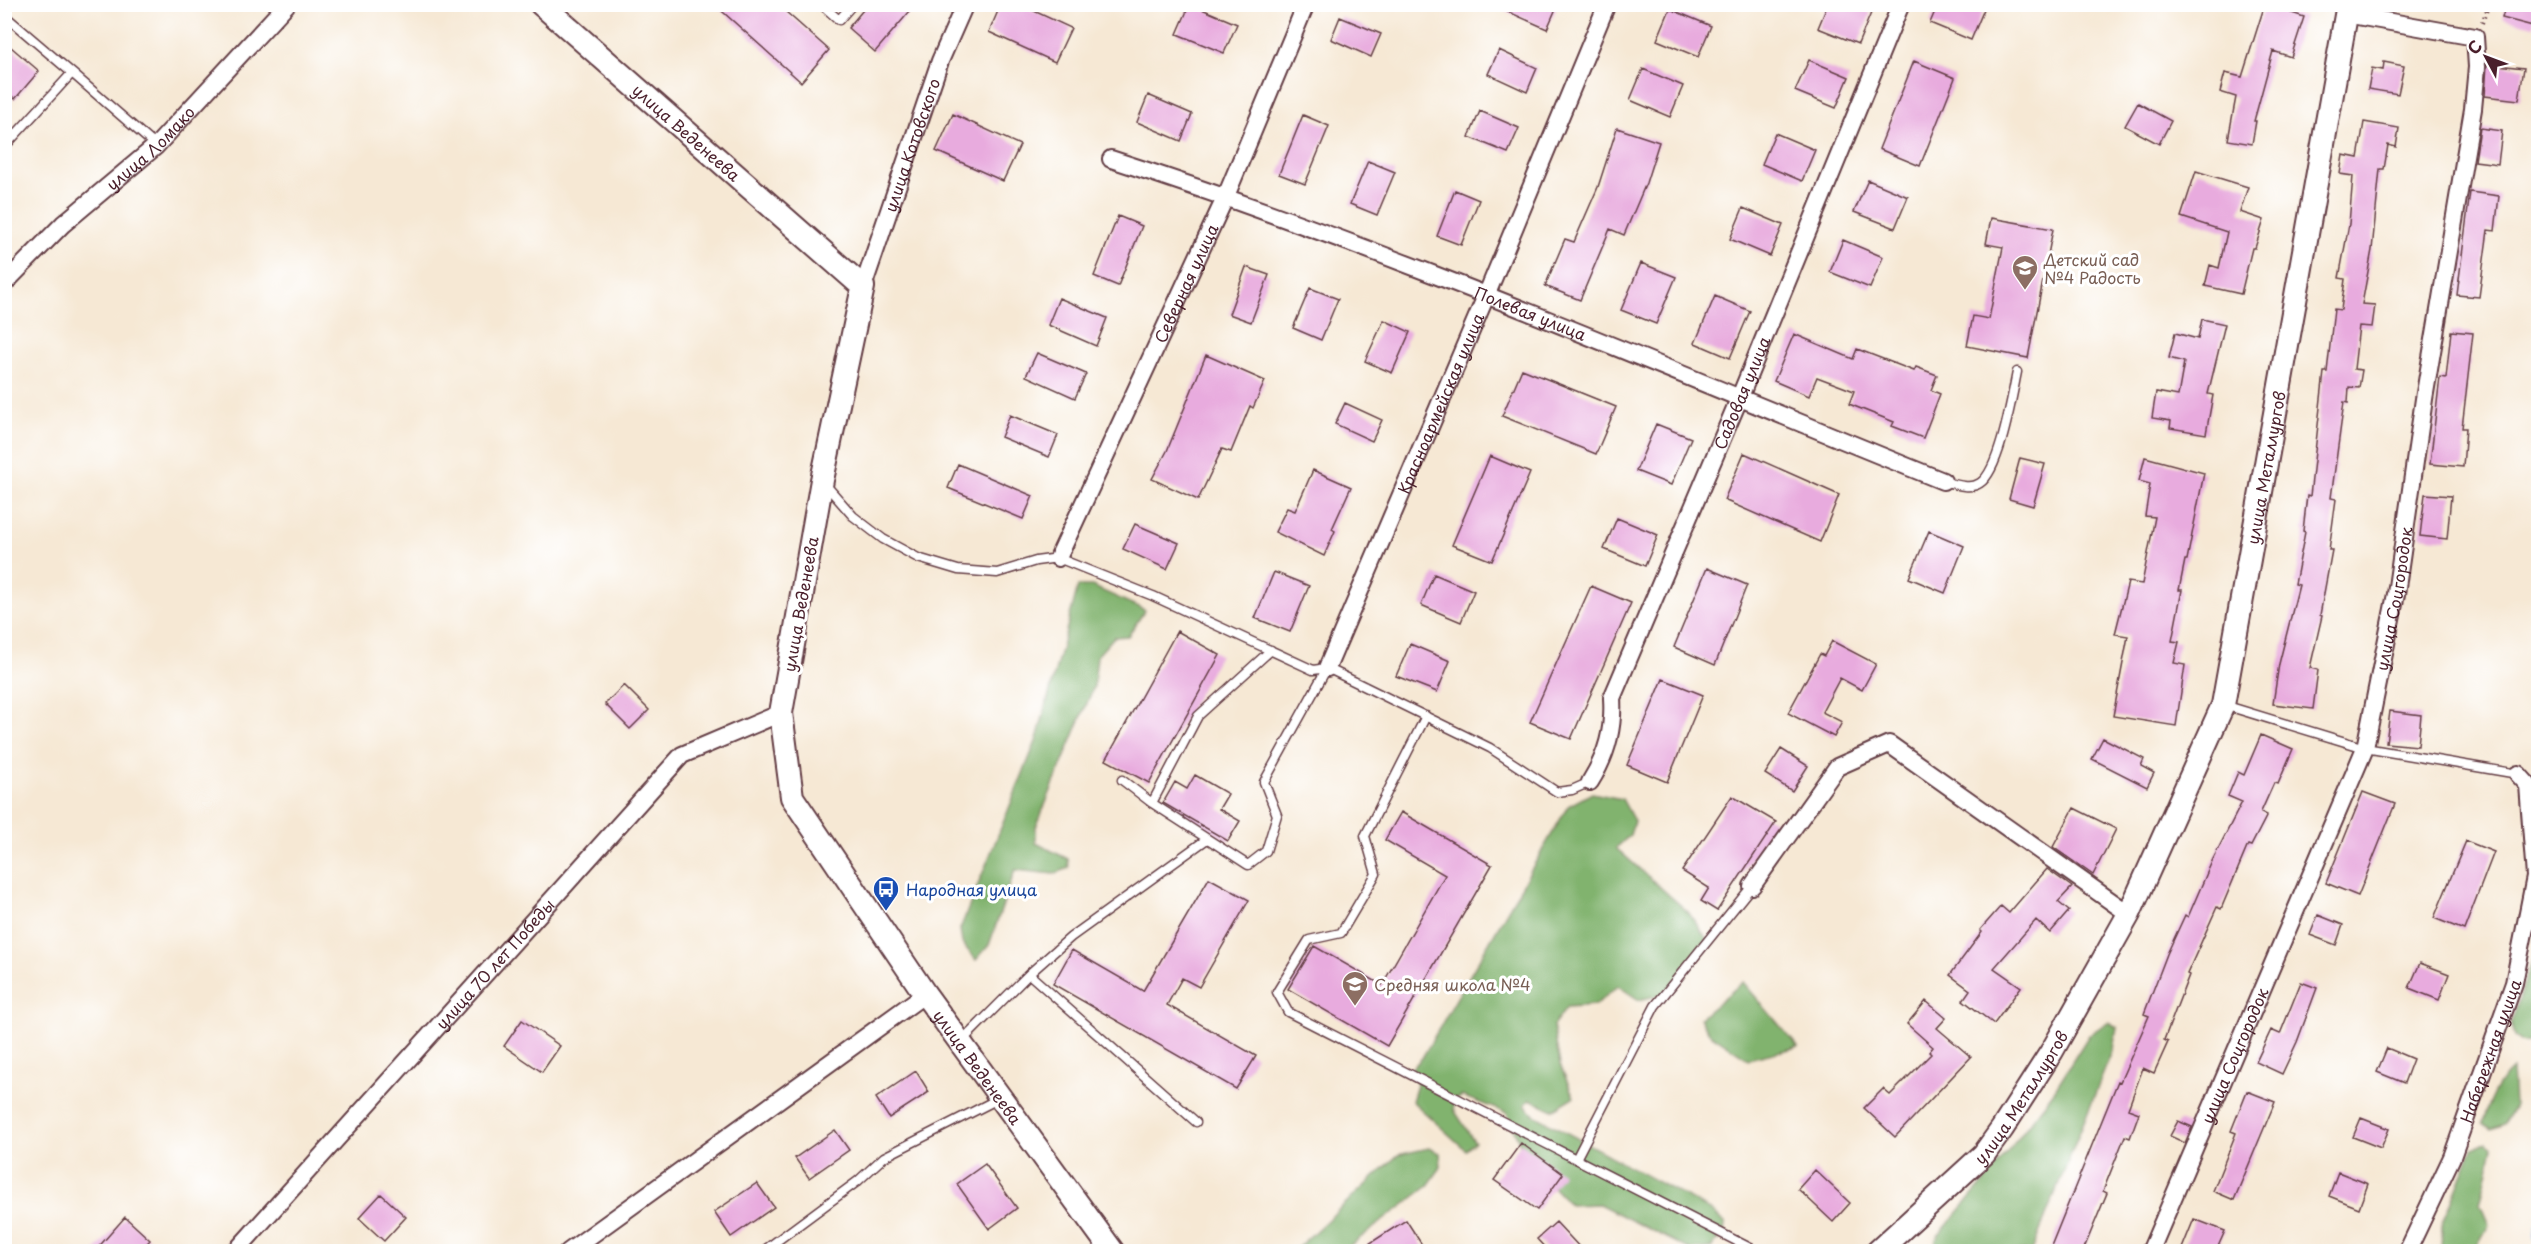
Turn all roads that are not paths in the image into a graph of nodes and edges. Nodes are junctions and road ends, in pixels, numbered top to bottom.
1 (287, 4) edge
2 (541, 4) edge
3 (821, 4) edge
4 (853, 4) edge
5 (965, 4) edge
6 (1306, 4) edge
7 (1607, 4) edge
8 (1901, 4) edge
9 (2347, 9) edge
10 (4, 15) edge
11 (72, 73) junction
12 (4, 144) edge
13 (156, 146) junction
14 (1111, 159) dead end
15 (1226, 196) junction
16 (4, 284) edge
17 (863, 287) junction
18 (1486, 296) junction
19 (2017, 372) dead end
20 (1739, 399) junction
21 (822, 480) junction
22 (1943, 481) joint
23 (1058, 558) junction
24 (1271, 650) junction
25 (1327, 668) junction
26 (2223, 705) junction
27 (781, 713) junction
28 (1426, 716) junction
29 (2365, 748) junction
30 (2518, 774) joint
31 (1122, 780) dead end
32 (1590, 782) joint
33 (1152, 803) junction
34 (1208, 839) junction
35 (1752, 886) joint
36 (2129, 914) junction
37 (1029, 974) junction
38 (925, 994) junction
39 (960, 1043) junction
40 (1000, 1097) junction
41 (1196, 1122) dead end
42 (1576, 1159) junction
43 (235, 1251) edge
44 (568, 1251) edge
45 (762, 1251) edge
46 (1113, 1251) edge
47 (1758, 1251) edge
48 (1877, 1251) edge
49 (2150, 1251) edge
50 (2407, 1251) edge

1 - 13 street, улица Ломако
2 - 17 main road, улица Веденеева
3 - 4 lane
5 - 17 street, улица Котовского
6 - 15 street, Северная улица
7 - 18 street, Красноармейская улица
8 - 20 street, Садовая улица
9 - 26 main road, улица Металлургов
9 - 29 street, улица Соцгородок
10 - 11 lane
11 - 12 lane
11 - 13 lane
13 - 16 street, улица Ломако
14 - 15 street, Полевая улица
15 - 18 street, Полевая улица
15 - 23 street, Северная улица
17 - 21 main road, улица Веденеева
18 - 20 street, Полевая улица
18 - 25 street, Красноармейская улица
19 - 22 lane
20 - 22 street, Полевая улица
20 - 32 street, Садовая улица
21 - 23 lane
21 - 27 main road, улица Веденеева
23 - 24 lane
24 - 25 lane
24 - 33 lane
25 - 28 lane
25 - 34 lane
26 - 29 lane
26 - 36 main road, улица Металлургов
27 - 38 main road, улица Веденеева
27 - 43 street, улица 70 лет Победы
28 - 32 lane
28 - 42 lane
29 - 30 lane
29 - 49 street, улица Соцгородок
30 - 50 street, Набережная улица
31 - 33 lane
33 - 34 lane
34 - 37 lane
35 - 36 street
35 - 42 lane
36 - 48 main road, улица Металлургов
37 - 39 lane
37 - 41 lane
38 - 39 main road, улица Веденеева
38 - 44 street
39 - 40 main road, улица Веденеева
40 - 45 lane
40 - 46 main road, улица Веденеева
42 - 47 lane

